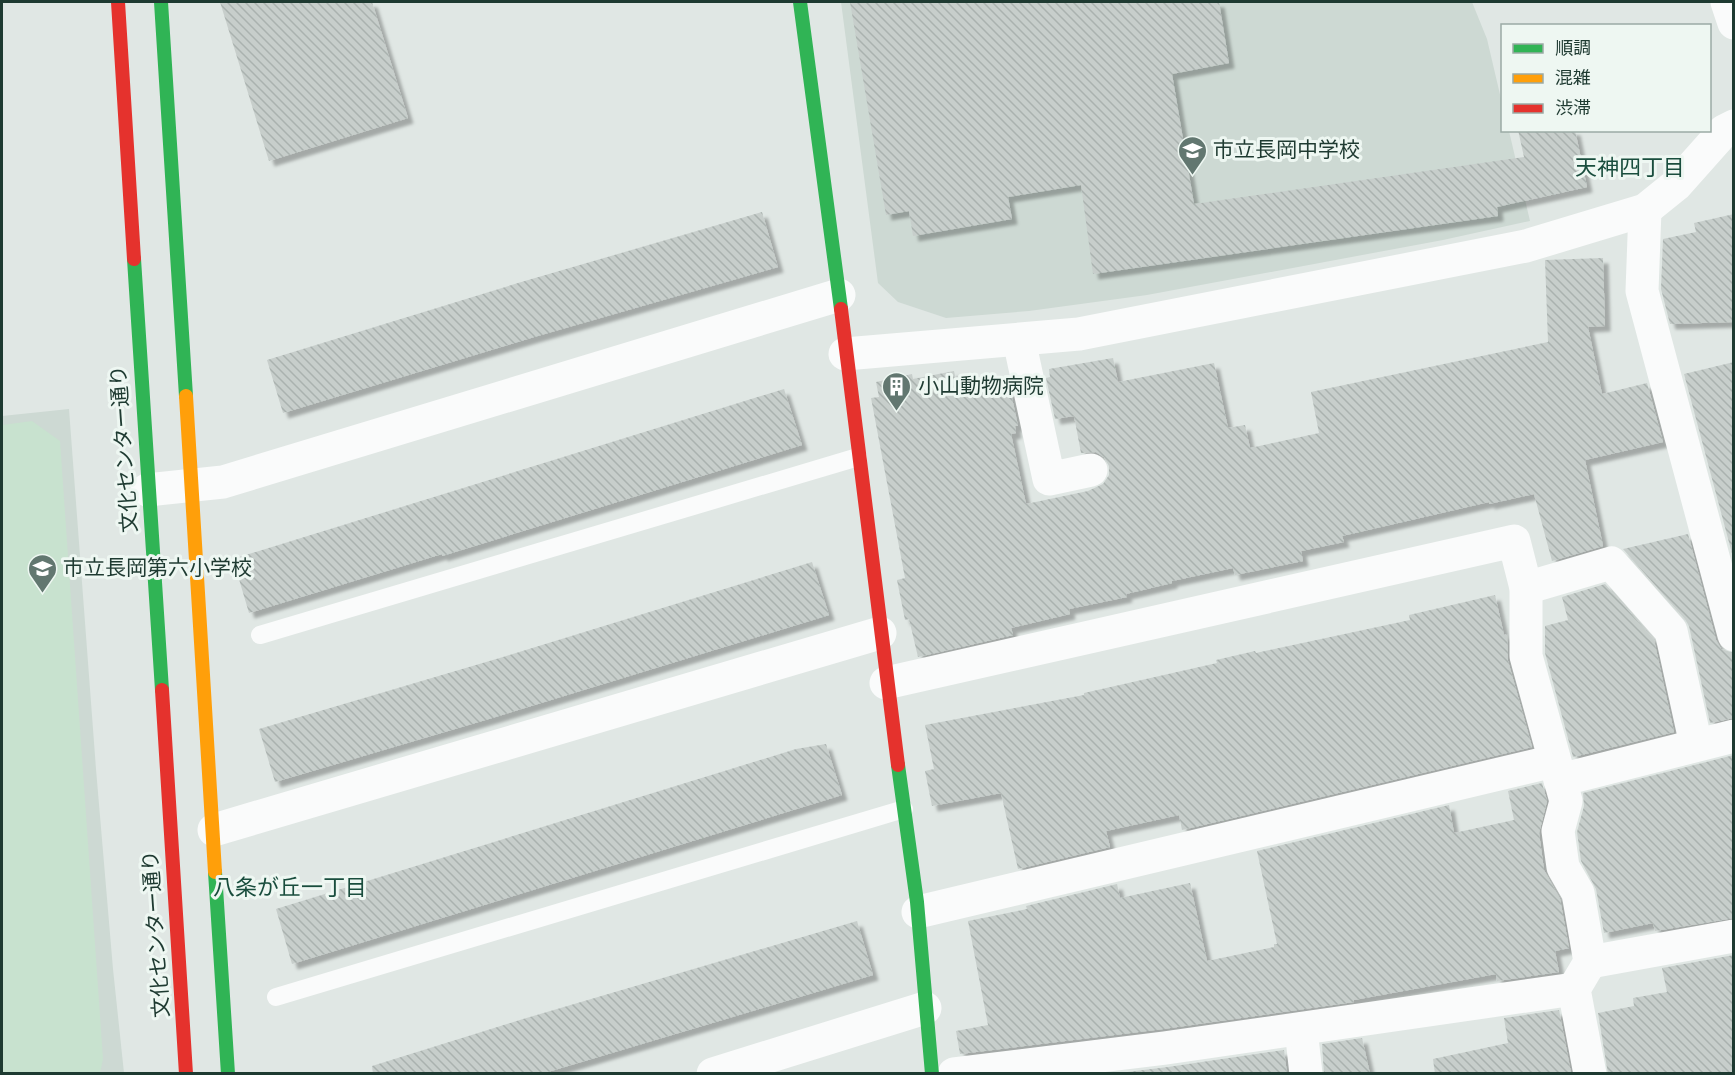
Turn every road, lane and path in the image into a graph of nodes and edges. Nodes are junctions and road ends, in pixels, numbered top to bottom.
1 (118, 2) edge
2 (161, 2) edge
3 (800, 2) edge
4 (1727, 2) edge
5 (1734, 23) edge
6 (1734, 126) edge
7 (1645, 210) junction
8 (839, 295) junction
9 (1019, 340) junction
10 (845, 354) junction
11 (858, 457) junction
12 (1091, 470) dead end
13 (191, 485) junction
14 (147, 490) junction
15 (1526, 588) junction
16 (880, 633) junction
17 (260, 635) dead end
18 (1734, 635) edge
19 (886, 683) junction
20 (1734, 736) edge
21 (1696, 746) junction
22 (1557, 771) junction
23 (904, 809) junction
24 (214, 830) junction
25 (918, 912) junction
26 (1734, 936) edge
27 (1582, 976) junction
28 (276, 997) dead end
29 (925, 1008) junction
30 (1301, 1029) junction
31 (186, 1074) edge
32 (228, 1074) edge
33 (713, 1074) edge
34 (932, 1074) edge
35 (954, 1074) edge
36 (1306, 1074) edge
37 (1590, 1074) edge

1 - 14 street, 文化センター通り
2 - 13 street
3 - 8 street
4 - 5 street
6 - 7 street
7 - 9 street
7 - 18 street
8 - 10 street
8 - 13 street
9 - 10 street
9 - 12 street
10 - 11 street
11 - 16 street
11 - 17 lane
13 - 14 street
13 - 24 street
14 - 31 street, 文化センター通り
15 - 19 street
15 - 21 street
15 - 22 street
16 - 19 street
16 - 24 street
19 - 23 street
20 - 21 street
21 - 22 street
22 - 25 street
22 - 27 street
23 - 25 street
23 - 28 lane
24 - 32 street
25 - 29 street
26 - 27 street
27 - 30 street
27 - 37 street
29 - 33 street
29 - 34 street
30 - 35 street
30 - 36 street

